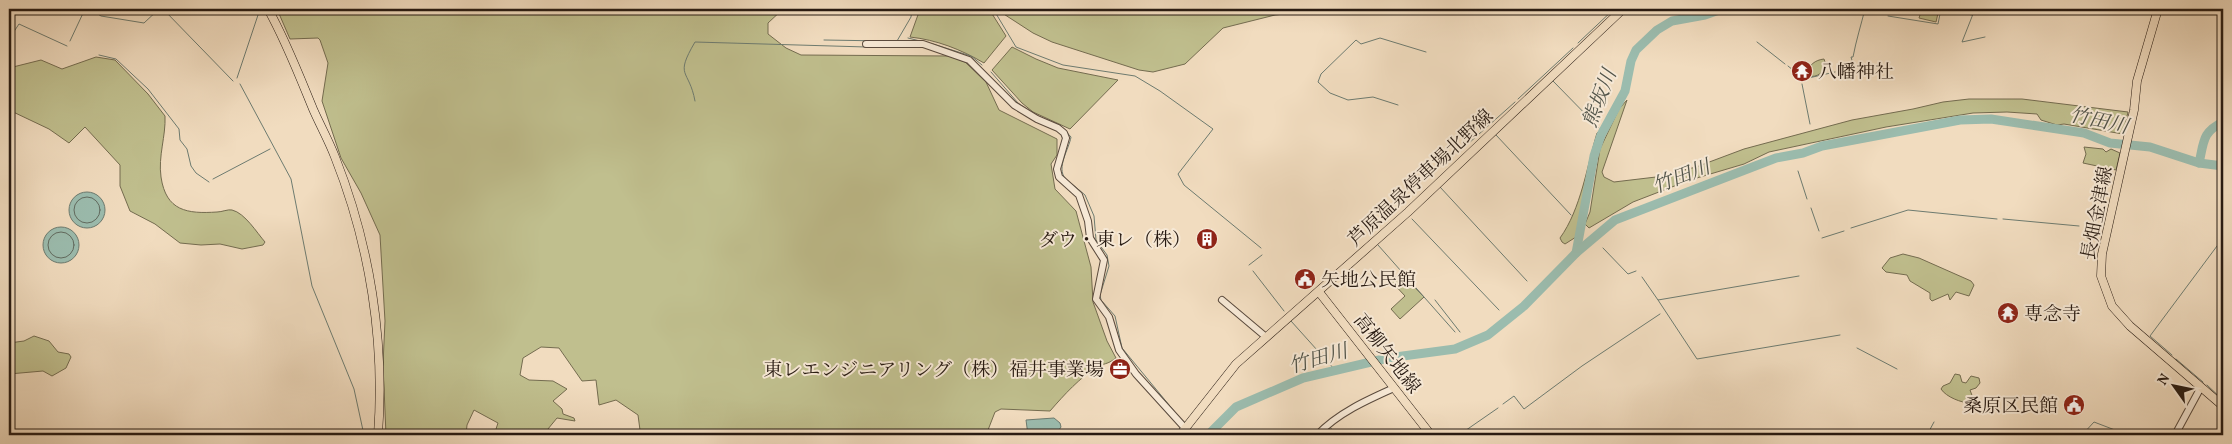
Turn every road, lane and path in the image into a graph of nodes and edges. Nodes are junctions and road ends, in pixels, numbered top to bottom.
1 (268, 9) edge
2 (1623, 9) edge
3 (2158, 9) edge
4 (866, 44) dead end
5 (1319, 292) junction
6 (1222, 300) dead end
7 (1266, 337) junction
8 (1392, 384) junction
9 (2201, 387) junction
10 (2223, 406) edge
11 (1182, 432) edge
12 (378, 435) edge
13 (1317, 435) edge
14 (1431, 435) edge
15 (2175, 435) edge

1 - 12 main road
2 - 5 main road, 芦原温泉停車場北野線
3 - 9 main road, 長畑金津線
4 - 11 street
5 - 7 main road, 芦原温泉停車場北野線
5 - 8 main road, 高柳矢地線
6 - 7 street
7 - 11 main road, 芦原温泉停車場北野線
8 - 13 street
8 - 14 main road, 高柳矢地線
9 - 10 main road, 長畑金津線
9 - 15 street

